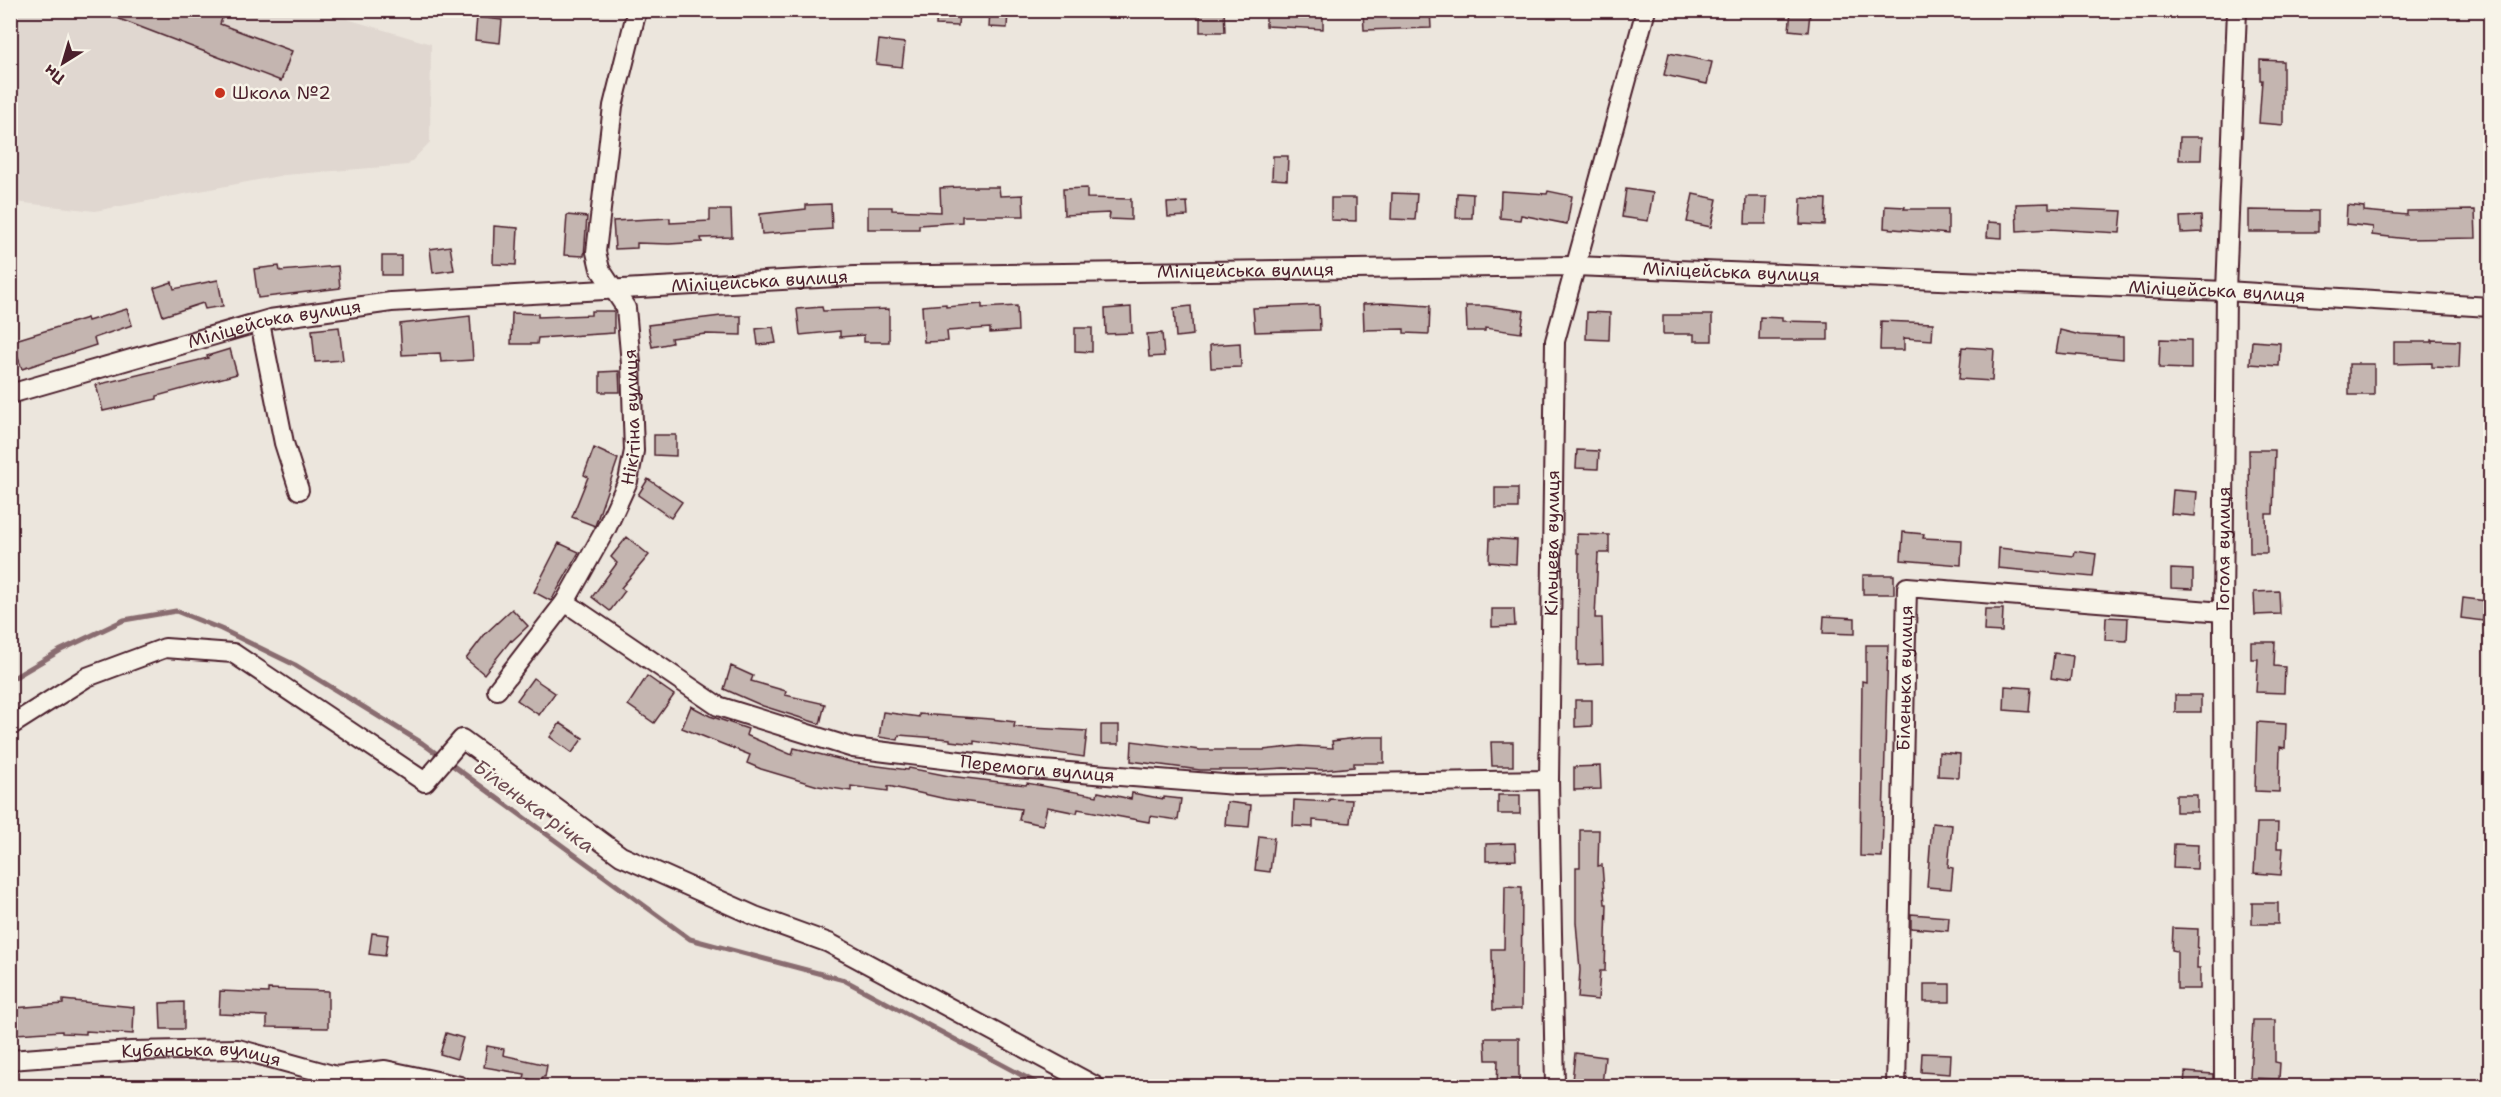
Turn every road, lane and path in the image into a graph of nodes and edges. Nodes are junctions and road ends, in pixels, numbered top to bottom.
1 (637, 10) edge
2 (1646, 10) edge
3 (2236, 10) edge
4 (1574, 266) junction
5 (614, 289) junction
6 (2226, 291) junction
7 (2490, 307) edge
8 (260, 323) junction
9 (10, 394) edge
10 (299, 490) dead end
11 (564, 602) junction
12 (2223, 612) junction
13 (497, 690) dead end
14 (10, 726) edge
15 (1549, 780) junction
16 (10, 1060) edge
17 (460, 1086) edge
18 (1095, 1086) edge
19 (1555, 1086) edge
20 (1896, 1086) edge
21 (2224, 1086) edge

1 - 5 street, Нікітіна вулиця
2 - 4 street, Кільцева вулиця
3 - 6 street, Гоголя вулиця
4 - 5 street, Міліцейська вулиця
4 - 6 street, Міліцейська вулиця
4 - 15 street, Кільцева вулиця
5 - 8 street, Міліцейська вулиця
5 - 11 street, Нікітіна вулиця
6 - 7 street, Міліцейська вулиця
6 - 12 street, Гоголя вулиця
8 - 9 street, Міліцейська вулиця
8 - 10 street
11 - 13 street, Нікітіна вулиця
11 - 15 street, Перемоги вулиця
12 - 20 street, Біленька вулиця
12 - 21 street, Гоголя вулиця
14 - 18 street
15 - 19 street, Кільцева вулиця
16 - 17 street, Кубанська вулиця

